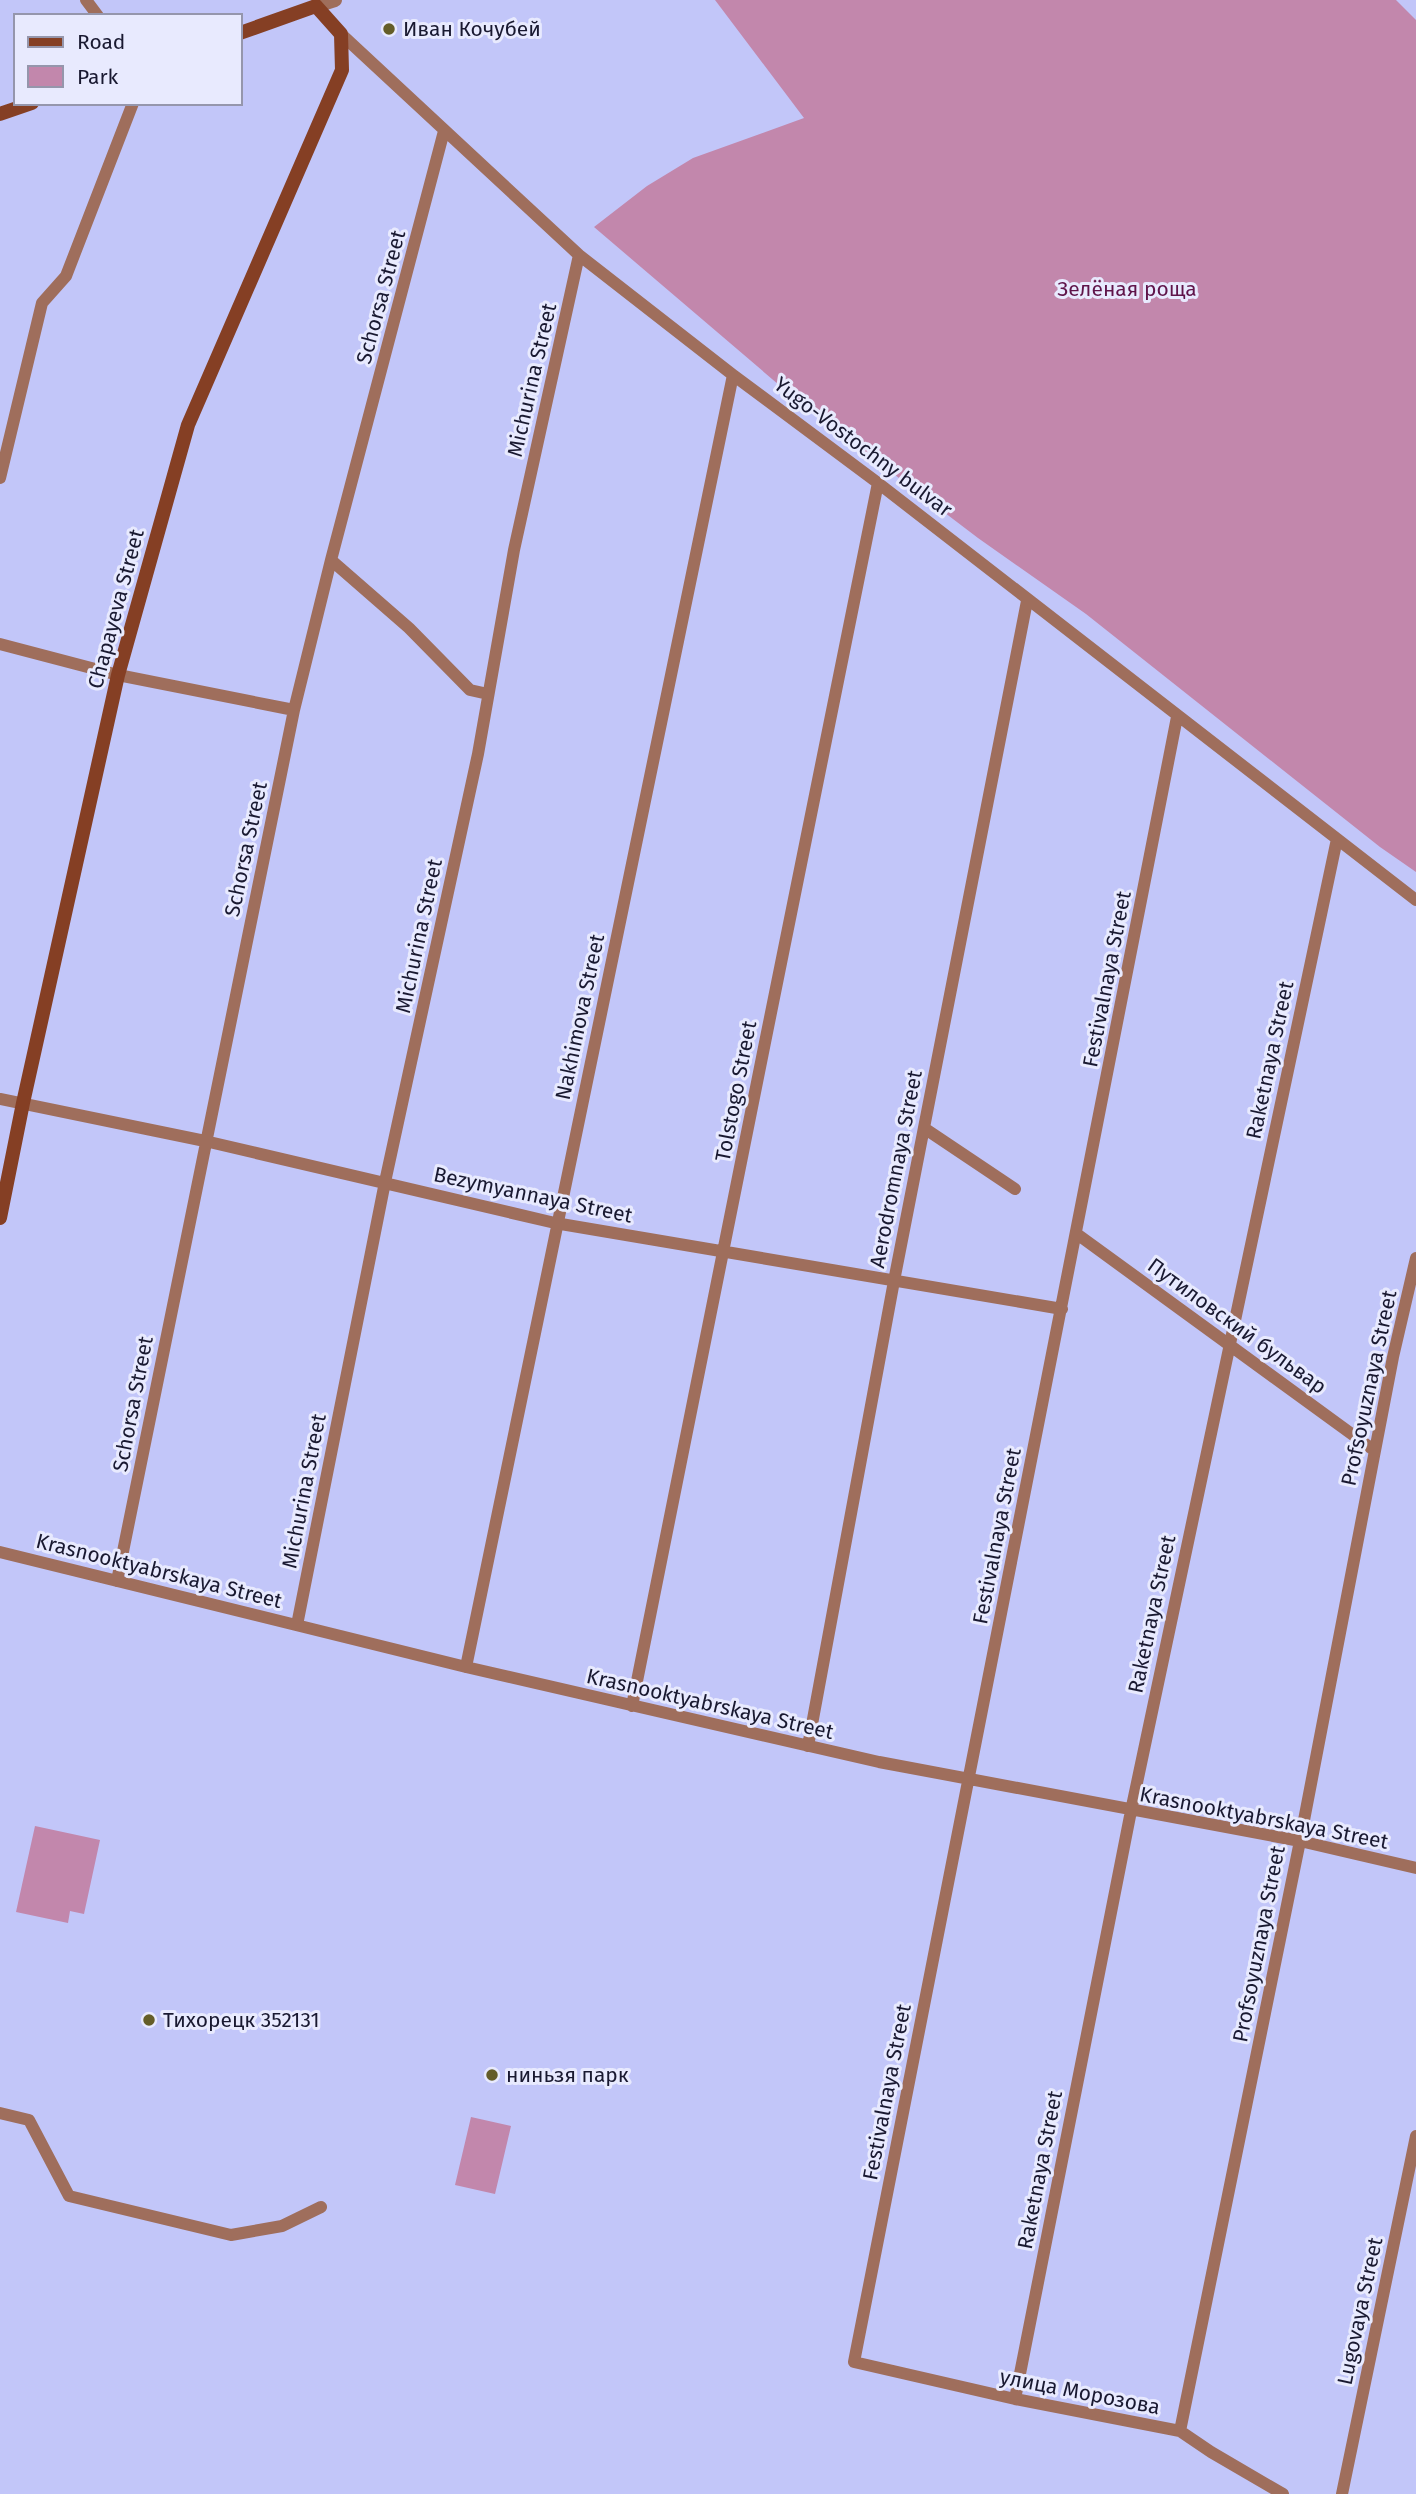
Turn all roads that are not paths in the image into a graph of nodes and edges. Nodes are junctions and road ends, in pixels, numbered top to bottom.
1 (86, 0) edge
2 (335, 0) edge
3 (313, 3) edge
4 (97, 14) edge
5 (242, 32) edge
6 (341, 34) junction
7 (26, 105) edge
8 (132, 105) edge
9 (0, 114) edge
10 (444, 131) junction
11 (579, 255) junction
12 (733, 375) junction
13 (0, 478) edge
14 (878, 483) junction
15 (331, 560) junction
16 (1027, 601) junction
17 (0, 644) edge
18 (118, 675) junction
19 (488, 694) junction
20 (294, 710) junction
21 (1177, 717) junction
22 (1337, 839) junction
23 (1416, 900) edge
24 (0, 1099) edge
25 (23, 1103) junction
26 (924, 1128) junction
27 (205, 1140) junction
28 (385, 1182) junction
29 (1015, 1189) dead end
30 (0, 1218) edge
31 (555, 1223) junction
32 (1077, 1234) junction
33 (725, 1253) junction
34 (1416, 1258) edge
35 (894, 1281) junction
36 (1062, 1309) junction
37 (1228, 1343) junction
38 (1375, 1451) junction
39 (0, 1552) edge
40 (117, 1581) junction
41 (297, 1625) junction
42 (466, 1667) junction
43 (632, 1706) junction
44 (808, 1746) junction
45 (968, 1779) junction
46 (1131, 1811) junction
47 (1300, 1841) junction
48 (1416, 1868) edge
49 (0, 2113) edge
50 (1416, 2136) edge
51 (321, 2207) dead end
52 (854, 2362) joint
53 (1015, 2399) junction
54 (1180, 2431) junction
55 (1283, 2494) edge
56 (1342, 2494) edge

1 - 4 street
2 - 3 street
3 - 5 main road
3 - 6 main road, Yugo-Vostochny bulvar
6 - 10 street, Yugo-Vostochny bulvar
6 - 18 main road, Chapayeva Street
7 - 9 main road
8 - 13 street
10 - 11 street, Yugo-Vostochny bulvar
10 - 15 street, Schorsa Street
11 - 12 street, Yugo-Vostochny bulvar
11 - 19 street, Michurina Street
12 - 14 street, Yugo-Vostochny bulvar
12 - 31 street, Nakhimova Street
14 - 16 street, Yugo-Vostochny bulvar
14 - 33 street, Tolstogo Street
15 - 19 street
15 - 20 street, Schorsa Street
16 - 21 street, Yugo-Vostochny bulvar
16 - 26 street, Aerodromnaya Street
17 - 18 street
18 - 20 street
18 - 25 main road, Chapayeva Street
19 - 28 street, Michurina Street
20 - 27 street, Schorsa Street
21 - 22 street, Yugo-Vostochny bulvar
21 - 32 street, Festivalnaya Street
22 - 23 street, Yugo-Vostochny bulvar
22 - 37 street, Raketnaya Street
24 - 25 street, Bezymyannaya Street
25 - 27 street, Bezymyannaya Street
25 - 30 main road, Chapayeva Street
26 - 29 street
26 - 35 street, Aerodromnaya Street
27 - 28 street, Bezymyannaya Street
27 - 40 street, Schorsa Street
28 - 31 street, Bezymyannaya Street
28 - 41 street, Michurina Street
31 - 33 street, Bezymyannaya Street
31 - 42 street, Nakhimova Street
32 - 36 street, Festivalnaya Street
32 - 37 street, Путиловский бульвар
33 - 35 street, Bezymyannaya Street
33 - 43 street, Tolstogo Street
34 - 38 street, Profsoyuznaya Street
35 - 36 street, Bezymyannaya Street
35 - 44 street, Aerodromnaya Street
36 - 45 street, Festivalnaya Street
37 - 38 street, Путиловский бульвар
37 - 46 street, Raketnaya Street
38 - 47 street, Profsoyuznaya Street
39 - 40 street, Krasnooktyabrskaya Street
40 - 41 street, Krasnooktyabrskaya Street
41 - 42 street, Krasnooktyabrskaya Street
42 - 43 street, Krasnooktyabrskaya Street
43 - 44 street, Krasnooktyabrskaya Street
44 - 45 street, Krasnooktyabrskaya Street
45 - 46 street, Krasnooktyabrskaya Street
45 - 52 street, Festivalnaya Street
46 - 47 street, Krasnooktyabrskaya Street
46 - 53 street, Raketnaya Street
47 - 48 street, Krasnooktyabrskaya Street
47 - 54 street, Profsoyuznaya Street
49 - 51 street
50 - 56 street, Lugovaya Street
52 - 53 street, улица Морозова
53 - 54 street, улица Морозова
54 - 55 street, улица Морозова

